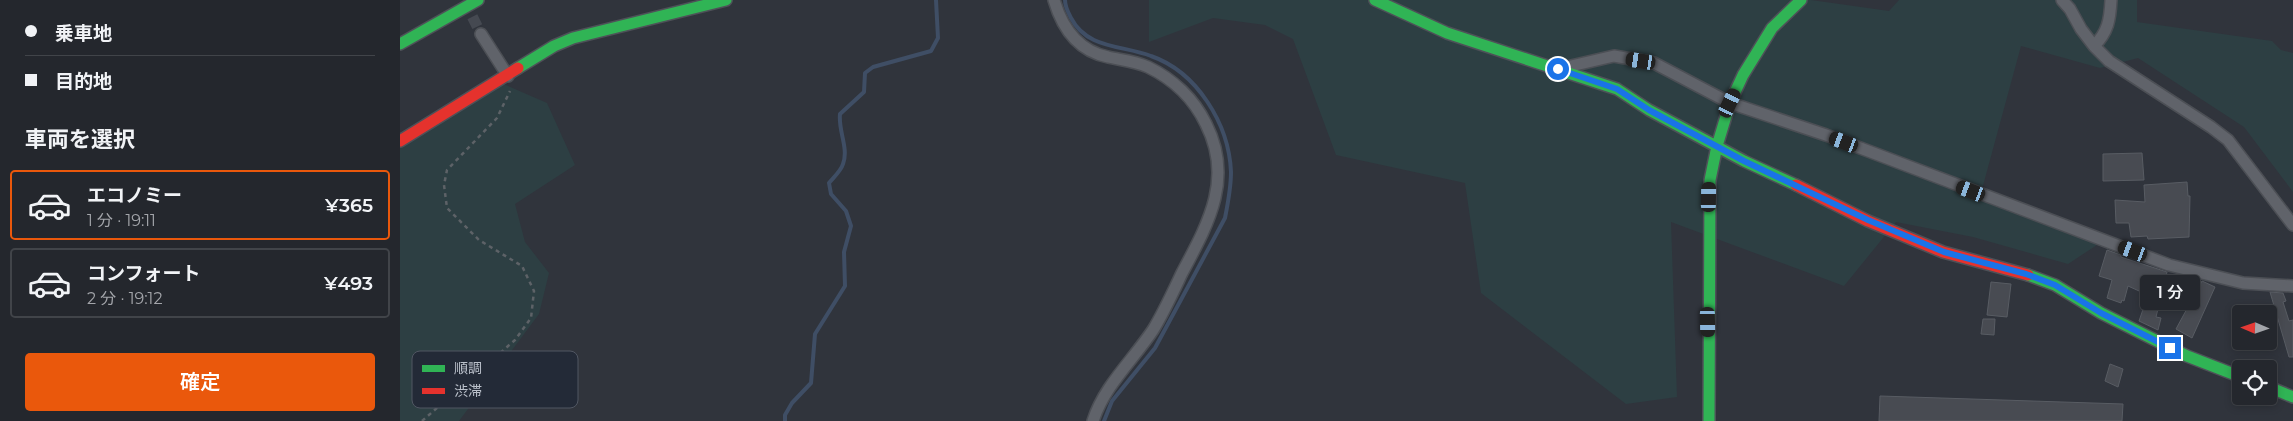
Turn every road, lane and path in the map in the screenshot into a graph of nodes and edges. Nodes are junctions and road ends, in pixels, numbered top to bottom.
1 (478, 0) edge
2 (726, 0) edge
3 (1054, 0) edge
4 (1375, 0) edge
5 (1801, 0) edge
6 (2062, 0) edge
7 (2111, 0) edge
8 (481, 34) tunnel mouth
9 (400, 44) edge
10 (2094, 46) junction
11 (520, 68) junction
12 (1558, 69) junction
13 (508, 76) junction
14 (1730, 103) junction
15 (400, 141) edge
16 (1716, 146) junction
17 (2293, 225) edge
18 (2293, 286) edge
19 (502, 351) edge
20 (2232, 374) edge
21 (2277, 390) edge
22 (2293, 397) edge
23 (437, 408) edge
24 (422, 421) edge
25 (1093, 421) edge
26 (1710, 421) edge

1 - 9 main road
2 - 11 main road
3 - 25 street
4 - 12 main road
5 - 14 main road
6 - 10 street
7 - 10 street
8 - 13 street
10 - 17 street
11 - 13 main road
11 - 19 path
12 - 14 street
12 - 16 main road
13 - 15 main road
14 - 16 main road
14 - 18 street
16 - 20 main road
16 - 26 main road
21 - 22 main road
23 - 24 path

